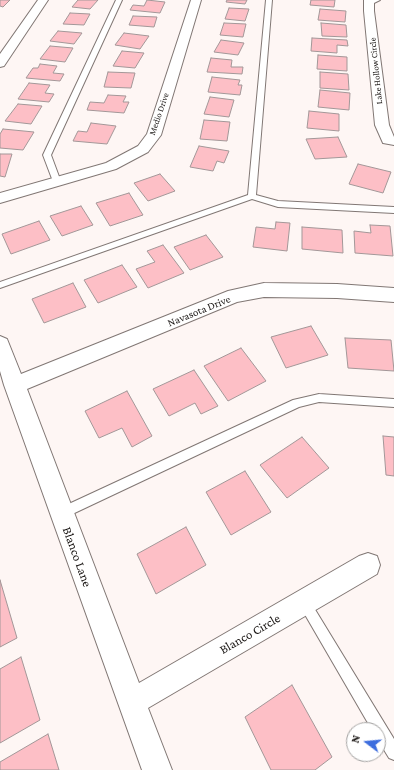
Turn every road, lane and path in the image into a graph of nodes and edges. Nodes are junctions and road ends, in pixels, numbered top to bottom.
1 (43, 0) edge
2 (119, 0) edge
3 (196, 0) edge
4 (269, 0) edge
5 (368, 0) edge
6 (375, 0) edge
7 (0, 63) edge
8 (394, 141) edge
9 (57, 182) junction
10 (252, 196) junction
11 (0, 198) edge
12 (394, 210) edge
13 (0, 285) edge
14 (394, 295) edge
15 (0, 344) edge
16 (14, 385) junction
17 (394, 403) edge
18 (62, 513) junction
19 (368, 565) dead end
20 (304, 602) junction
21 (131, 703) junction
22 (394, 753) edge
23 (156, 770) edge

1 - 7 street
2 - 9 lane
3 - 9 street, Medio Drive
4 - 10 lane
5 - 6 street, Lake Hollow Circle
5 - 8 street, Lake Hollow Circle
9 - 11 street, Medio Drive
10 - 12 lane
10 - 13 lane
14 - 16 street, Navasota Drive
15 - 16 street, Blanco Lane
16 - 18 street, Blanco Lane
17 - 18 lane
18 - 21 street, Blanco Lane
19 - 20 street, Blanco Circle
20 - 21 street, Blanco Circle
20 - 22 lane
21 - 23 street, Blanco Lane

